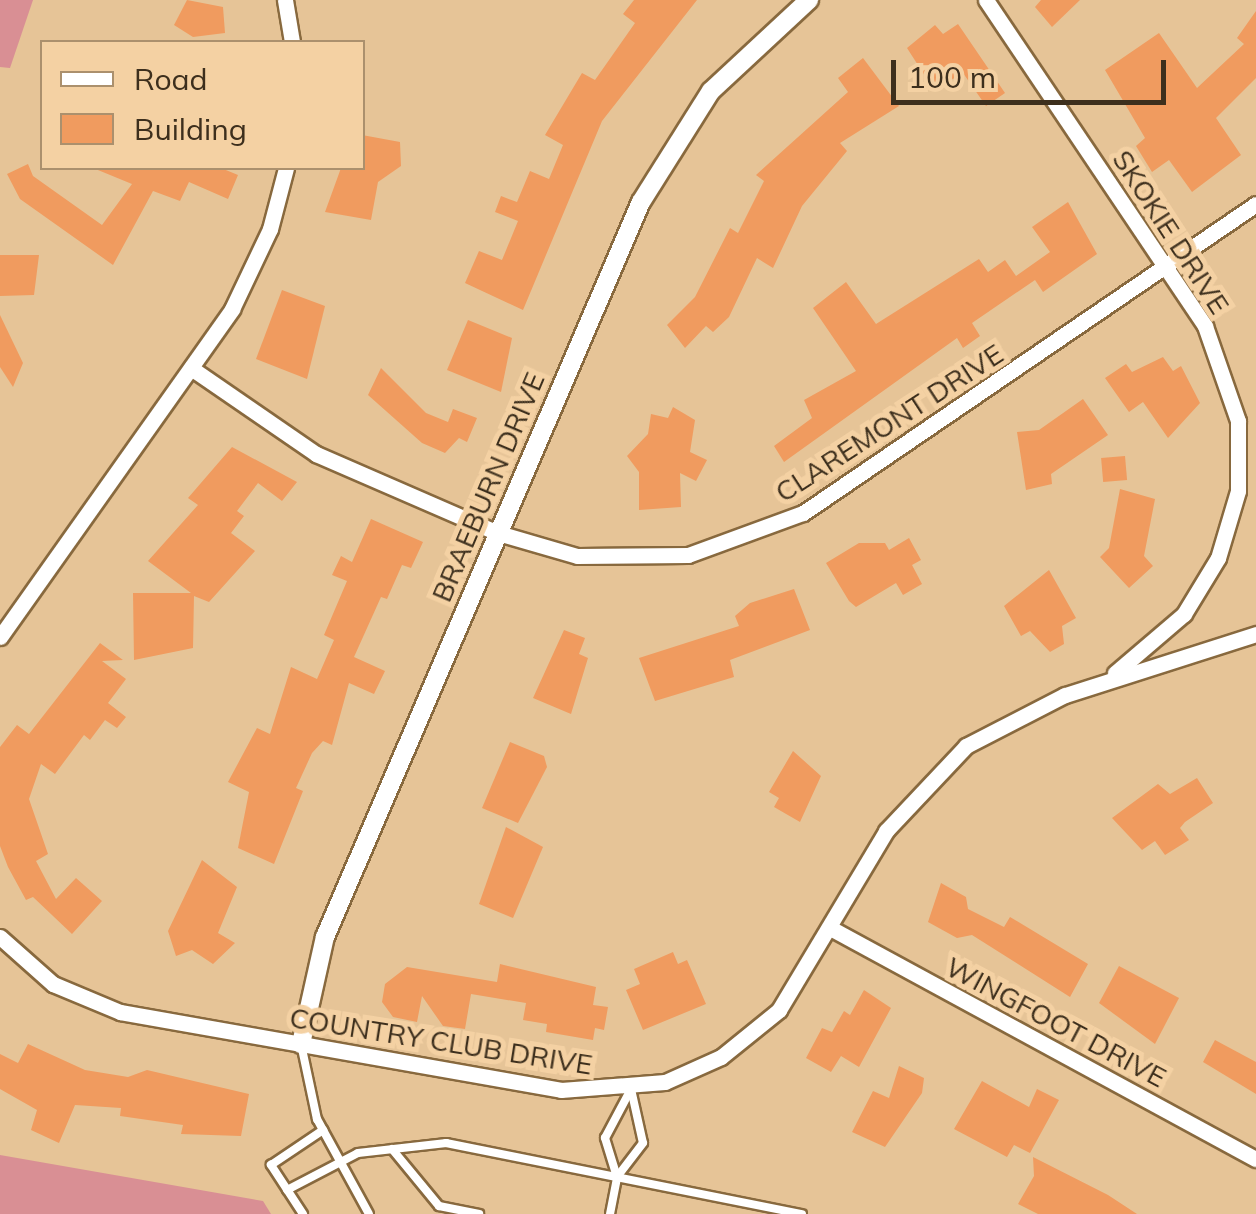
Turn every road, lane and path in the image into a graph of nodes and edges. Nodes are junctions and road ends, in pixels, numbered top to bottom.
1 (285, 0) edge
2 (809, 0) edge
3 (986, 0) edge
4 (292, 40) edge
5 (285, 170) edge
6 (1256, 204) edge
7 (1167, 269) junction
8 (191, 368) junction
9 (498, 533) junction
10 (1256, 634) edge
11 (0, 636) edge
12 (1078, 691) junction
13 (832, 929) junction
14 (0, 937) edge
15 (301, 1044) junction
16 (631, 1089) junction
17 (323, 1130) junction
18 (392, 1149) junction
19 (1256, 1159) edge
20 (340, 1161) junction
21 (617, 1176) junction
22 (287, 1190) junction
23 (303, 1214) edge
24 (369, 1214) edge
25 (479, 1214) edge
26 (610, 1214) edge
27 (802, 1214) edge

1 - 4 street
2 - 9 street, BRAEBURN DRIVE
3 - 7 street, SKOKIE DRIVE
5 - 8 street
6 - 7 street, CLAREMONT DRIVE
7 - 9 street, CLAREMONT DRIVE
7 - 12 street, SKOKIE DRIVE
8 - 9 street, CLAREMONT DRIVE
8 - 11 street
9 - 15 street, BRAEBURN DRIVE
10 - 12 street, COUNTRY CLUB DRIVE
12 - 13 street, COUNTRY CLUB DRIVE
13 - 16 street, COUNTRY CLUB DRIVE
13 - 19 street, WINGFOOT DRIVE
14 - 15 street, COUNTRY CLUB DRIVE
15 - 16 street, COUNTRY CLUB DRIVE
15 - 17 lane
16 - 21 lane
16 - 21 lane
17 - 20 lane
17 - 22 lane
18 - 20 lane
18 - 21 lane
18 - 25 lane
20 - 22 lane
20 - 24 lane
21 - 26 lane
21 - 27 lane
22 - 23 lane

